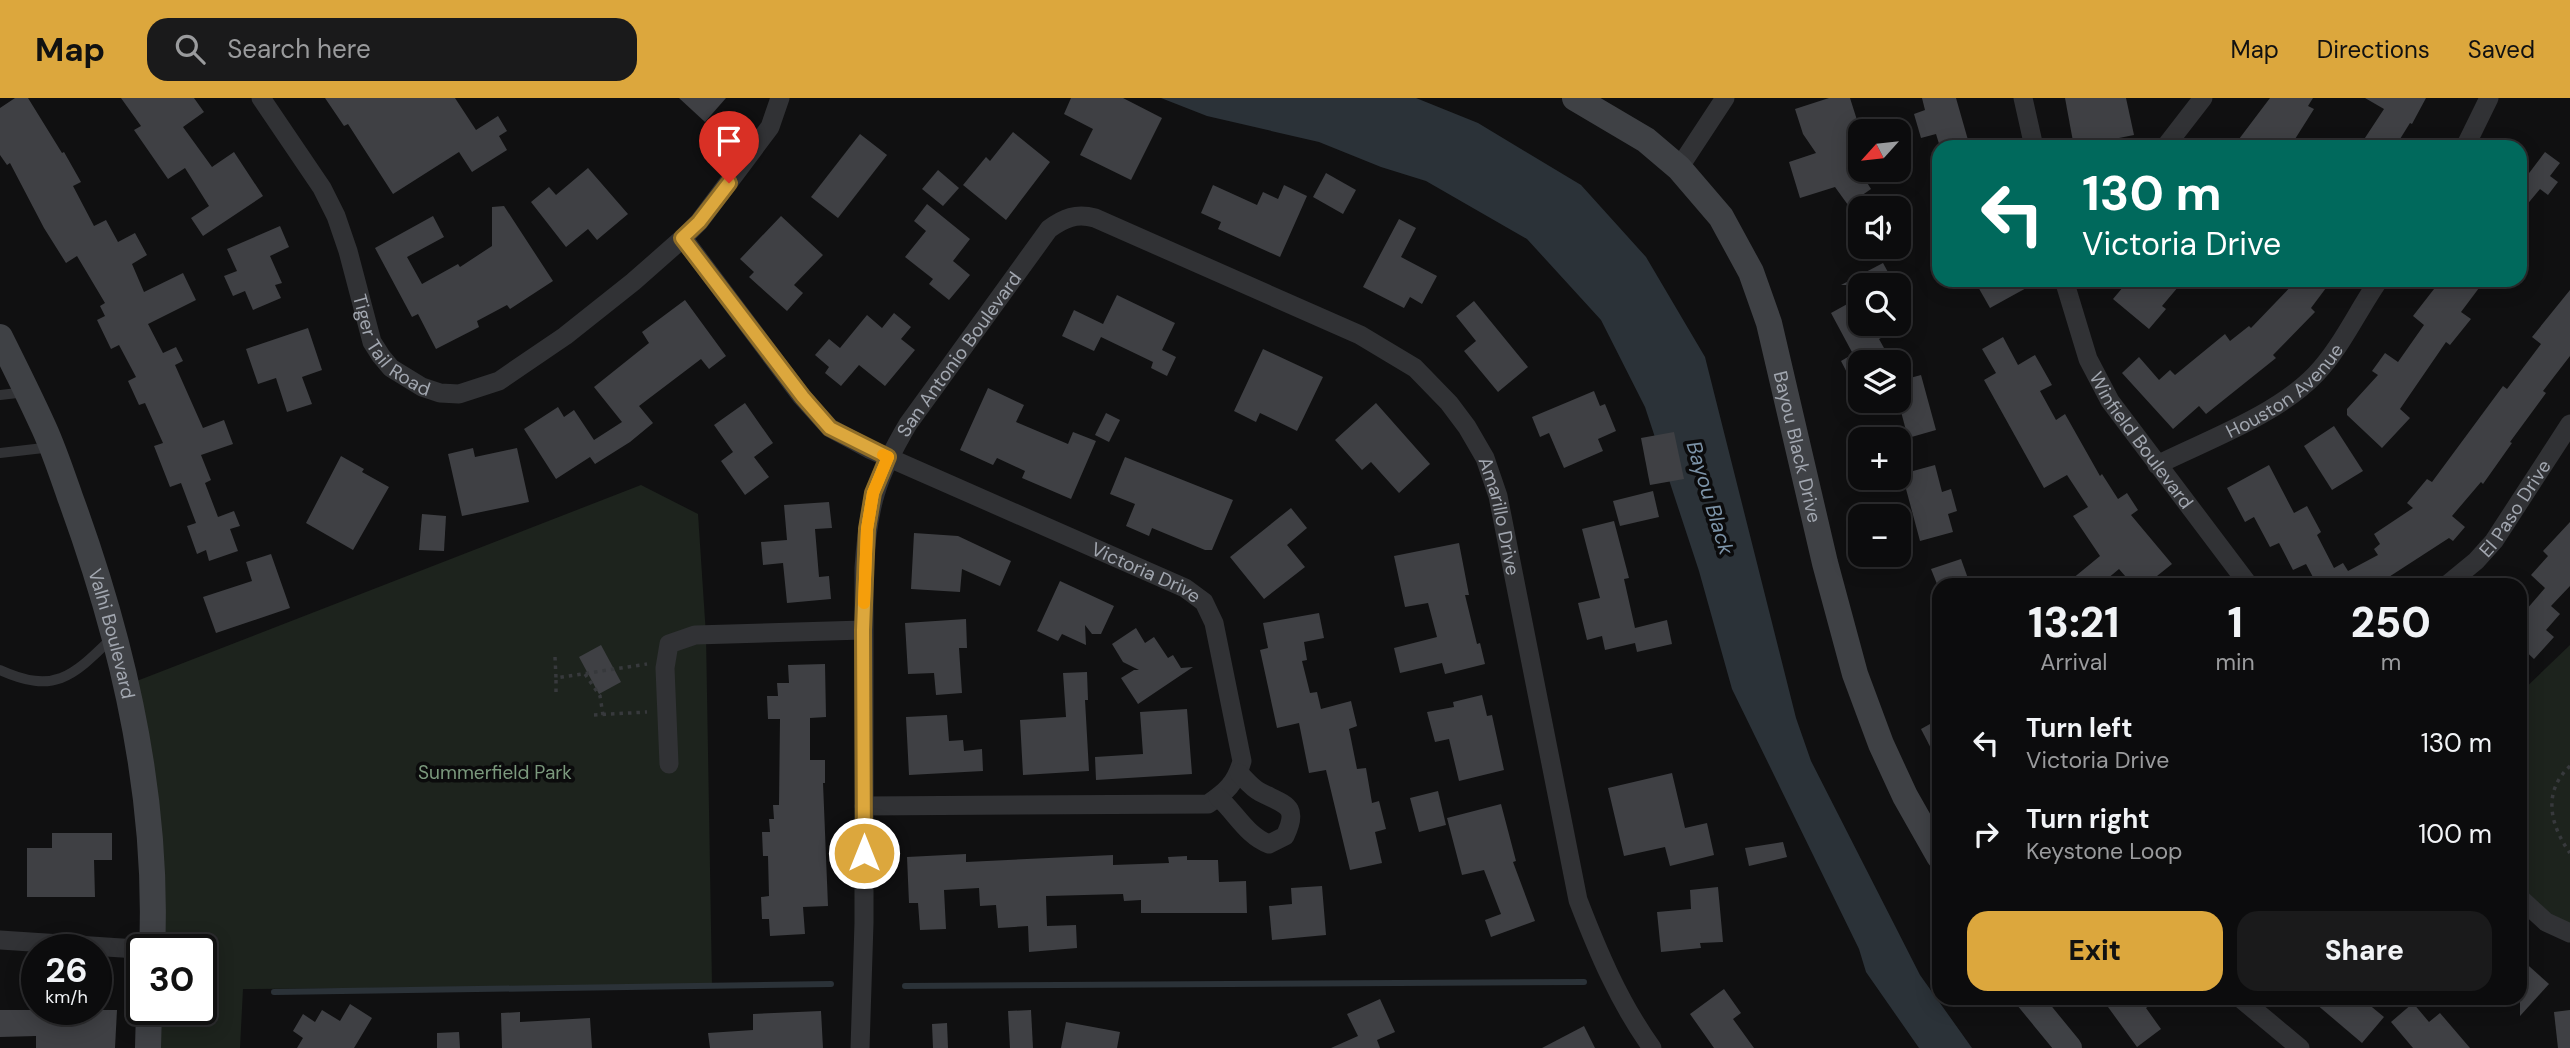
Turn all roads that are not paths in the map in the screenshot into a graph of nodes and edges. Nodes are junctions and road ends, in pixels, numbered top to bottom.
1 (261, 98) edge
2 (780, 98) edge
3 (1576, 98) edge
4 (1726, 98) edge
5 (2023, 98) edge
6 (2203, 98) edge
7 (2489, 98) edge
8 (2032, 140) edge
9 (2170, 140) edge
10 (2468, 140) edge
11 (1679, 168) junction
12 (1064, 218) joint
13 (682, 238) junction
14 (2066, 287) edge
15 (2374, 287) edge
16 (0, 337) edge
17 (27, 392) junction
18 (0, 395) edge
19 (2570, 424) edge
20 (52, 447) junction
21 (0, 453) edge
22 (888, 457) junction
23 (2157, 465) junction
24 (2243, 578) edge
25 (2455, 578) edge
26 (863, 630) junction
27 (113, 636) junction
28 (0, 670) edge
29 (669, 764) dead end
30 (1239, 773) junction
31 (1218, 797) junction
32 (864, 806) junction
33 (1932, 839) edge
34 (2527, 904) edge
35 (2570, 933) edge
36 (152, 934) edge
37 (0, 940) edge
38 (126, 948) edge
39 (2034, 1005) edge
40 (2248, 1005) edge
41 (149, 1025) edge
42 (148, 1048) edge
43 (860, 1048) edge
44 (1652, 1048) edge
45 (2069, 1048) edge
46 (2300, 1048) edge

1 - 13 street, Tiger Tail Road
2 - 13 street, Tiger Tail Road
3 - 11 main road, Bayou Black Drive
4 - 11 street
5 - 8 street
6 - 9 street
7 - 10 street
11 - 33 main road, Bayou Black Drive
12 - 22 street, San Antonio Boulevard
12 - 44 street, Amarillo Drive
13 - 22 street, Victoria Drive
14 - 23 street, Winfield Boulevard
15 - 23 street, Houston Avenue
16 - 17 main road, Valhi Boulevard
17 - 18 lane
17 - 20 main road, Valhi Boulevard
19 - 25 street, El Paso Drive
20 - 21 lane
20 - 27 main road, Valhi Boulevard
22 - 26 street, San Antonio Boulevard
22 - 30 street, Victoria Drive
23 - 24 street, Winfield Boulevard
26 - 29 street
26 - 32 street, San Antonio Boulevard
27 - 28 lane
27 - 36 main road, Valhi Boulevard
30 - 31 street
30 - 31 street
31 - 32 street
32 - 43 street, San Antonio Boulevard
34 - 35 street
37 - 38 street
39 - 45 main road
40 - 46 street
41 - 42 main road

